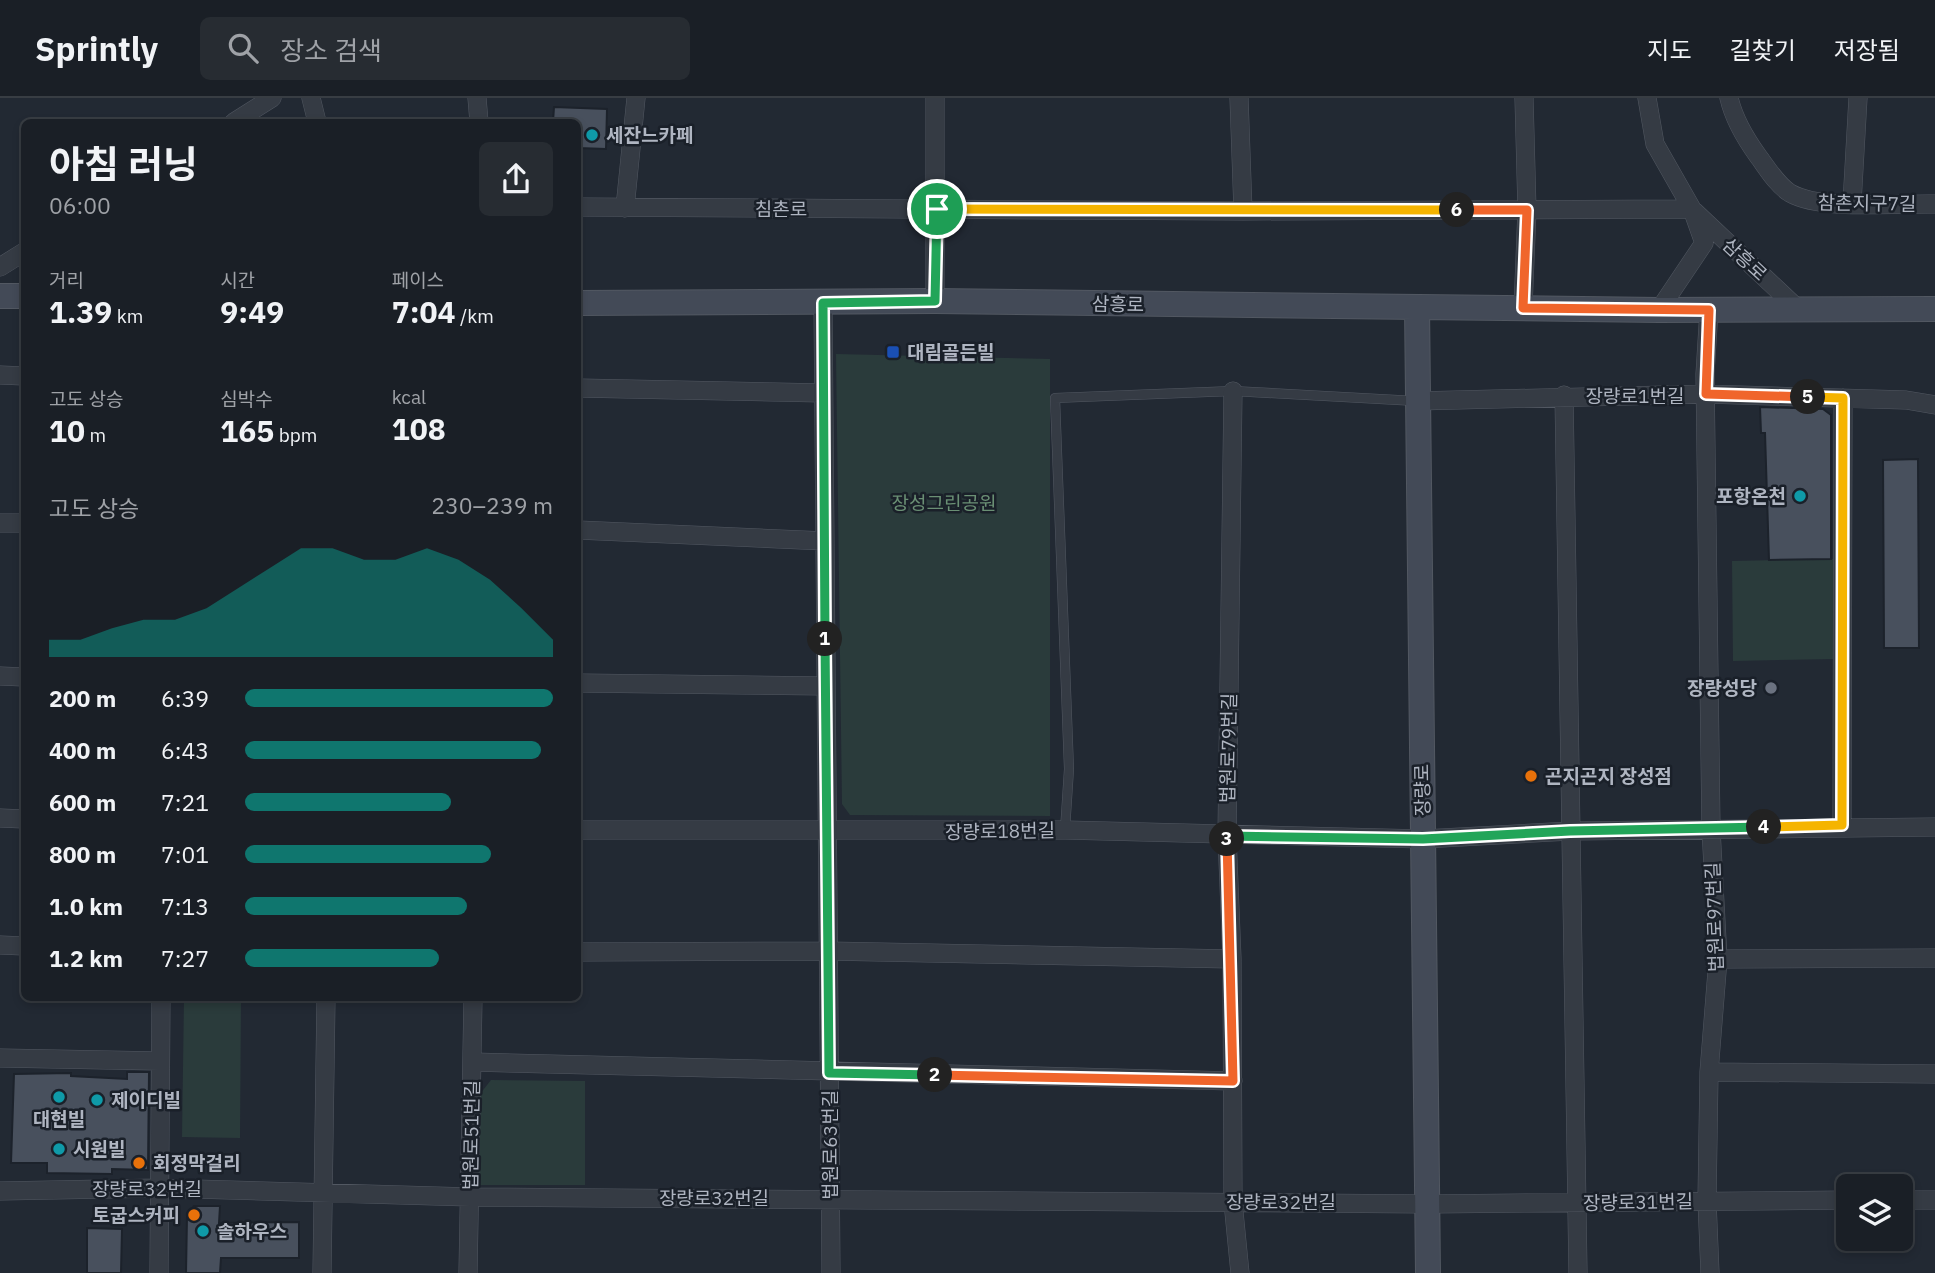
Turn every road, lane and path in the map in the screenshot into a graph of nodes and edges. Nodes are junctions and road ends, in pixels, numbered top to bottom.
1 (272, 98) edge
2 (311, 98) edge
3 (477, 98) edge
4 (636, 98) edge
5 (935, 98) edge
6 (1239, 98) edge
7 (1524, 98) edge
8 (1647, 98) edge
9 (1729, 98) edge
10 (1858, 98) edge
11 (239, 119) edge
12 (316, 119) edge
13 (479, 119) edge
14 (1852, 203) junction
15 (1935, 204) edge
16 (581, 207) edge
17 (625, 208) junction
18 (937, 209) junction
19 (1692, 209) junction
20 (1527, 210) junction
21 (1243, 211) junction
22 (21, 254) edge
23 (0, 267) edge
24 (0, 296) edge
25 (21, 296) edge
26 (935, 301) junction
27 (581, 303) edge
28 (823, 303) junction
29 (1417, 307) junction
30 (1523, 308) junction
31 (1798, 309) junction
32 (1935, 309) edge
33 (1659, 310) junction
34 (1709, 310) junction
35 (0, 375) edge
36 (21, 376) edge
37 (581, 388) edge
38 (1233, 391) junction
39 (823, 393) junction
40 (1706, 394) junction
41 (1564, 396) junction
42 (1843, 398) junction
43 (1418, 401) junction
44 (1935, 405) edge
45 (0, 523) edge
46 (21, 523) edge
47 (581, 530) edge
48 (825, 541) junction
49 (0, 676) edge
50 (21, 677) edge
51 (581, 683) edge
52 (826, 686) junction
53 (0, 818) edge
54 (21, 819) edge
55 (1842, 825) junction
56 (1935, 827) edge
57 (1711, 828) junction
58 (581, 830) edge
59 (827, 830) junction
60 (1065, 830) junction
61 (1570, 831) junction
62 (1227, 836) junction
63 (1423, 839) junction
64 (0, 945) edge
65 (21, 946) edge
66 (828, 951) junction
67 (581, 952) edge
68 (1935, 958) edge
69 (1232, 959) junction
70 (1718, 959) junction
71 (161, 1001) edge
72 (326, 1001) edge
73 (473, 1001) edge
74 (0, 1058) edge
75 (160, 1061) junction
76 (472, 1062) junction
77 (1709, 1072) junction
78 (829, 1073) junction
79 (1935, 1074) edge
80 (1233, 1081) junction
81 (159, 1188) junction
82 (0, 1191) edge
83 (324, 1191) junction
84 (470, 1197) junction
85 (830, 1198) junction
86 (1836, 1200) edge
87 (1913, 1200) edge
88 (1935, 1200) edge
89 (1707, 1201) junction
90 (1233, 1202) junction
91 (1575, 1203) junction
92 (1427, 1204) junction
93 (159, 1273) edge
94 (322, 1273) edge
95 (468, 1273) edge
96 (831, 1273) edge
97 (1240, 1273) edge
98 (1428, 1273) edge
99 (1578, 1273) edge
100 (1710, 1273) edge

1 - 11 street
2 - 12 street
3 - 13 street
4 - 17 street
5 - 18 street
6 - 21 street
7 - 20 street
8 - 19 street, 삼흥로
9 - 14 street, 참촌지구7길
10 - 14 street
14 - 15 street, 참촌지구7길
16 - 17 street, 침촌로
17 - 18 street, 침촌로
18 - 21 street, 침촌로
18 - 26 street
19 - 20 street, 침촌로
19 - 31 street, 삼흥로
19 - 33 street, 삼흥로
20 - 21 street, 침촌로
20 - 30 street
22 - 23 street
24 - 25 main road
26 - 28 main road, 삼흥로
26 - 29 main road, 삼흥로
27 - 28 main road, 삼흥로
28 - 39 street, 법원로63번길
29 - 30 main road, 삼흥로
29 - 43 main road, 장량로
30 - 33 main road, 삼흥로
31 - 32 main road, 삼흥로
31 - 34 main road, 삼흥로
33 - 34 main road, 삼흥로
34 - 40 street, 법원로97번길
35 - 36 street
37 - 39 street
38 - 43 lane
38 - 60 lane
38 - 62 street, 법원로79번길
39 - 48 street, 법원로63번길
40 - 41 street, 장량로1번길
40 - 42 street, 장량로1번길
40 - 57 street, 법원로97번길
41 - 43 street, 장량로1번길
41 - 61 street
42 - 44 street, 장량로1번길
42 - 55 street
43 - 63 main road, 장량로
45 - 46 street
47 - 48 street
48 - 52 street, 법원로63번길
49 - 50 street
51 - 52 street
52 - 59 street, 법원로63번길
53 - 54 street
55 - 56 street, 장량로18번길
55 - 57 street, 장량로18번길
57 - 61 street, 장량로18번길
57 - 70 street, 법원로97번길
58 - 59 street, 장량로18번길
59 - 60 street, 장량로18번길
59 - 66 street, 법원로63번길
60 - 62 street, 장량로18번길
61 - 63 street, 장량로18번길
61 - 91 street
62 - 63 street, 장량로18번길
62 - 69 street, 법원로79번길
63 - 92 main road, 장량로
64 - 65 street
66 - 67 street
66 - 69 street
66 - 78 street, 법원로63번길
68 - 70 street
69 - 80 street, 법원로79번길
70 - 77 street, 법원로97번길
71 - 75 street
72 - 83 street
73 - 76 street, 법원로51번길
74 - 75 street
75 - 81 street
76 - 78 street
76 - 84 street, 법원로51번길
77 - 79 street
77 - 89 street, 법원로97번길
78 - 80 street
78 - 85 street, 법원로63번길
80 - 90 street, 법원로79번길
81 - 82 street, 장량로32번길
81 - 83 street, 장량로32번길
81 - 93 street
83 - 84 street, 장량로32번길
83 - 94 street
84 - 85 street, 장량로32번길
84 - 95 street, 법원로51번길
85 - 90 street, 장량로32번길
85 - 96 street, 법원로63번길
86 - 89 street, 장량로31번길
87 - 88 street
89 - 91 street, 장량로31번길
89 - 100 street, 법원로97번길
90 - 92 street, 장량로32번길
90 - 97 street, 법원로79번길
91 - 92 street, 장량로31번길
91 - 99 street
92 - 98 main road, 장량로

